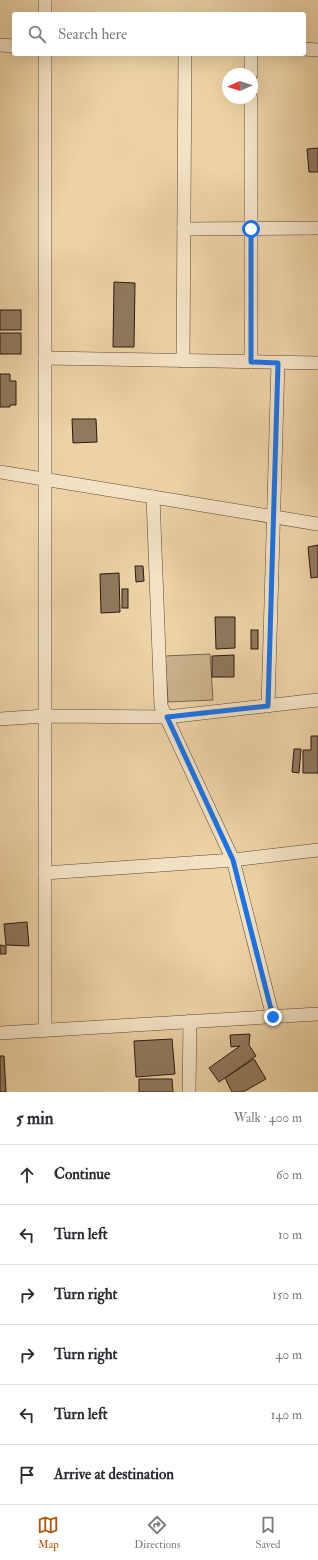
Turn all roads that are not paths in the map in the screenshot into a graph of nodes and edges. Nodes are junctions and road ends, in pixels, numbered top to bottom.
1 (45, 0) edge
2 (45, 12) edge
3 (0, 45) edge
4 (12, 46) edge
5 (306, 49) edge
6 (318, 50) edge
7 (45, 56) edge
8 (184, 56) edge
9 (251, 56) edge
10 (251, 68) edge
11 (251, 104) edge
12 (318, 228) edge
13 (184, 229) junction
14 (251, 229) junction
15 (45, 358) junction
16 (183, 361) junction
17 (251, 362) junction
18 (278, 363) junction
19 (318, 364) edge
20 (0, 472) edge
21 (44, 479) junction
22 (153, 497) junction
23 (273, 516) junction
24 (318, 524) edge
25 (318, 700) edge
26 (268, 706) junction
27 (45, 716) junction
28 (167, 717) junction
29 (0, 719) edge
30 (318, 850) edge
31 (233, 860) junction
32 (45, 873) junction
33 (318, 1014) edge
34 (273, 1017) junction
35 (190, 1021) junction
36 (45, 1030) junction
37 (0, 1033) edge
38 (189, 1092) edge

1 - 2 street
3 - 4 street
5 - 6 street
7 - 15 street
8 - 13 street
9 - 10 street
11 - 14 street
12 - 14 street
13 - 14 street
13 - 16 street
14 - 17 street
15 - 16 street
15 - 21 street
16 - 17 street
17 - 18 street
18 - 19 street
18 - 23 street
20 - 21 street
21 - 22 street
21 - 27 street
22 - 23 street
22 - 28 street
23 - 24 street
23 - 26 street
25 - 26 street
26 - 28 street
27 - 28 street
27 - 29 street
27 - 32 street
28 - 31 street
30 - 31 street
31 - 32 street
31 - 34 street
32 - 36 street
33 - 34 street
34 - 35 street
35 - 36 street
35 - 38 street
36 - 37 street

